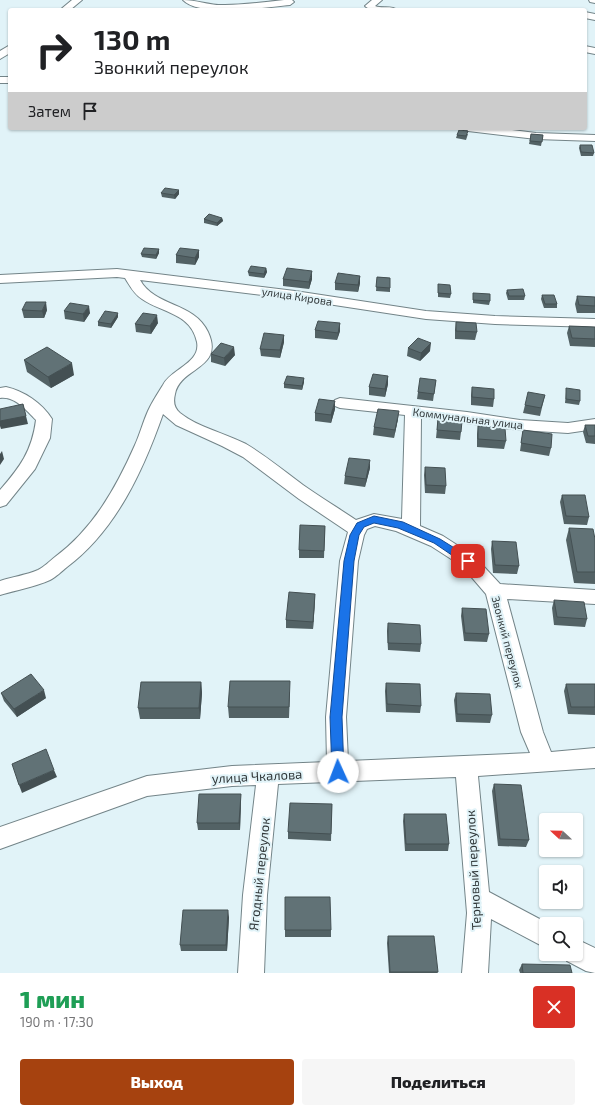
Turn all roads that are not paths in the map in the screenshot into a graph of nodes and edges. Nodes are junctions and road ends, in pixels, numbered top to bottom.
1 (78, 0) edge
2 (187, 0) edge
3 (378, 0) edge
4 (290, 2) dead end
5 (67, 8) edge
6 (373, 8) edge
7 (8, 50) edge
8 (0, 56) edge
9 (485, 130) edge
10 (595, 138) edge
11 (130, 274) junction
12 (0, 279) edge
13 (595, 323) edge
14 (2, 392) edge
15 (168, 392) junction
16 (340, 403) dead end
17 (413, 412) junction
18 (595, 424) edge
19 (0, 501) edge
20 (358, 530) junction
21 (411, 530) junction
22 (0, 588) edge
23 (495, 591) junction
24 (595, 597) edge
25 (595, 758) edge
26 (544, 762) junction
27 (466, 767) junction
28 (338, 772) junction
29 (268, 774) junction
30 (0, 838) edge
31 (478, 899) junction
32 (539, 932) edge
33 (583, 956) edge
34 (595, 962) edge
35 (250, 973) edge
36 (475, 973) edge

1 - 5 street
2 - 4 street
3 - 6 street
7 - 8 street
9 - 10 street
11 - 12 street, улица Кирова
11 - 13 street, улица Кирова
11 - 15 street
14 - 19 street
15 - 20 street
15 - 22 street
16 - 17 street, Коммунальная улица
17 - 18 street, Коммунальная улица
17 - 21 street
20 - 21 street, Звонкий переулок
20 - 28 street
21 - 23 street, Звонкий переулок
23 - 24 street
23 - 26 street, Звонкий переулок
25 - 26 street, улица Чкалова
26 - 27 street, улица Чкалова
27 - 28 street, улица Чкалова
27 - 31 street, Терновый переулок
28 - 29 street, улица Чкалова
29 - 30 street, улица Чкалова
29 - 35 street, Ягодный переулок
31 - 32 street
31 - 36 street, Терновый переулок
33 - 34 street

